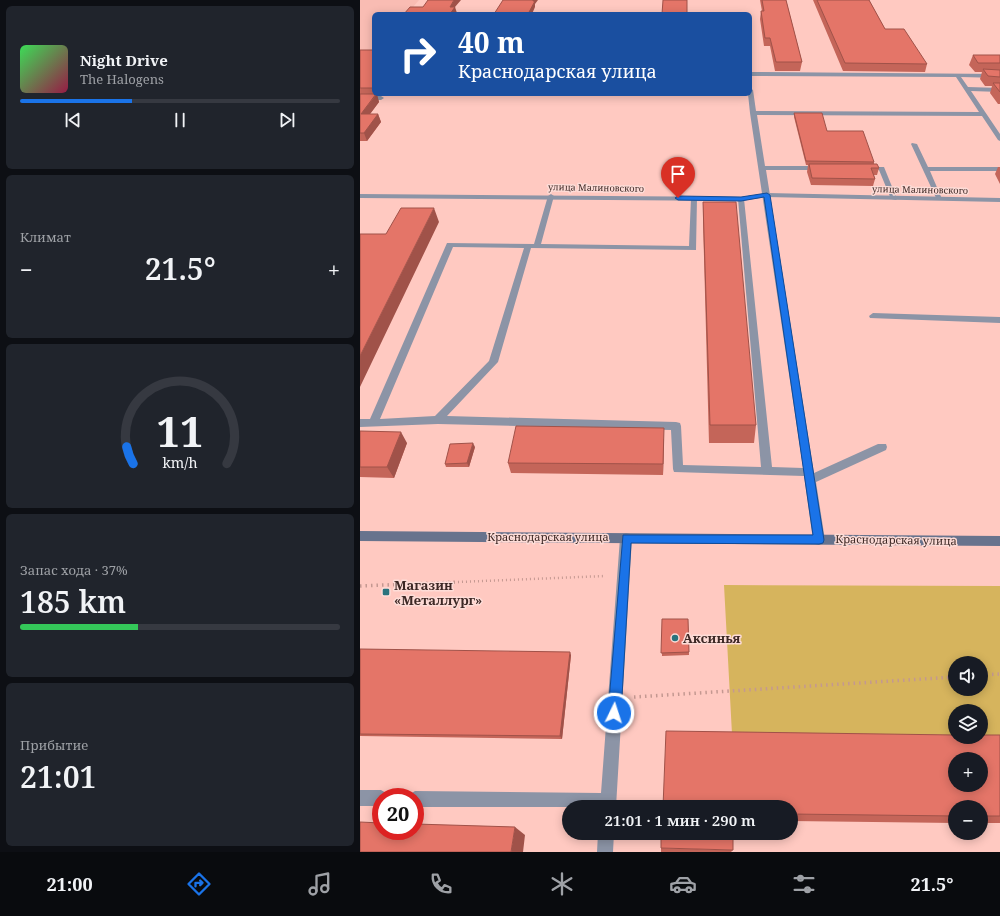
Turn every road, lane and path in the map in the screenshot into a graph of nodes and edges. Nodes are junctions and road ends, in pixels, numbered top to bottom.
1 (752, 74) edge
2 (958, 76) junction
3 (1000, 76) edge
4 (966, 89) junction
5 (1000, 90) edge
6 (751, 96) edge
7 (360, 98) edge
8 (381, 98) dead end
9 (753, 113) junction
10 (983, 114) junction
11 (1000, 139) edge
12 (914, 144) dead end
13 (763, 168) junction
14 (826, 168) edge
15 (858, 168) edge
16 (925, 169) junction
17 (1000, 170) edge
18 (767, 195) junction
19 (360, 196) edge
20 (551, 196) junction
21 (694, 198) junction
22 (894, 198) junction
23 (741, 199) junction
24 (939, 199) junction
25 (1000, 200) edge
26 (533, 246) junction
27 (873, 316) dead end
28 (1000, 320) edge
29 (438, 420) junction
30 (360, 423) edge
31 (373, 423) junction
32 (882, 447) dead end
33 (767, 470) junction
34 (810, 476) junction
35 (360, 536) edge
36 (626, 538) junction
37 (819, 540) junction
38 (1000, 541) edge
39 (624, 575) junction
40 (360, 586) edge
41 (1000, 674) edge
42 (988, 675) edge
43 (948, 677) edge
44 (615, 698) junction
45 (360, 798) edge
46 (372, 798) edge
47 (424, 799) edge
48 (608, 800) edge
49 (562, 803) edge
50 (606, 840) edge
51 (605, 852) edge

1 - 2 street
2 - 3 street
2 - 4 street
4 - 5 street
4 - 10 street
6 - 9 street
7 - 8 street
9 - 10 street
9 - 13 street
10 - 11 street
12 - 16 street
13 - 14 street
13 - 18 street
15 - 22 street
16 - 17 street
16 - 24 street
18 - 22 street, улица Малиновского
18 - 23 street, улица Малиновского
18 - 34 street
19 - 20 street, улица Малиновского
20 - 21 street, улица Малиновского
20 - 26 street
21 - 23 street, улица Малиновского
21 - 26 street
22 - 24 street, улица Малиновского
23 - 33 street
24 - 25 street, улица Малиновского
26 - 29 street
26 - 31 street
27 - 28 street
29 - 31 street
29 - 33 street
30 - 31 street
32 - 34 street
33 - 34 street
34 - 37 street
35 - 36 main road, Краснодарская улица
36 - 37 main road, Краснодарская улица
36 - 39 street
37 - 38 main road, Краснодарская улица
39 - 40 path
39 - 44 street
41 - 42 path
43 - 44 path
44 - 48 street
45 - 46 street
47 - 49 street
50 - 51 street

